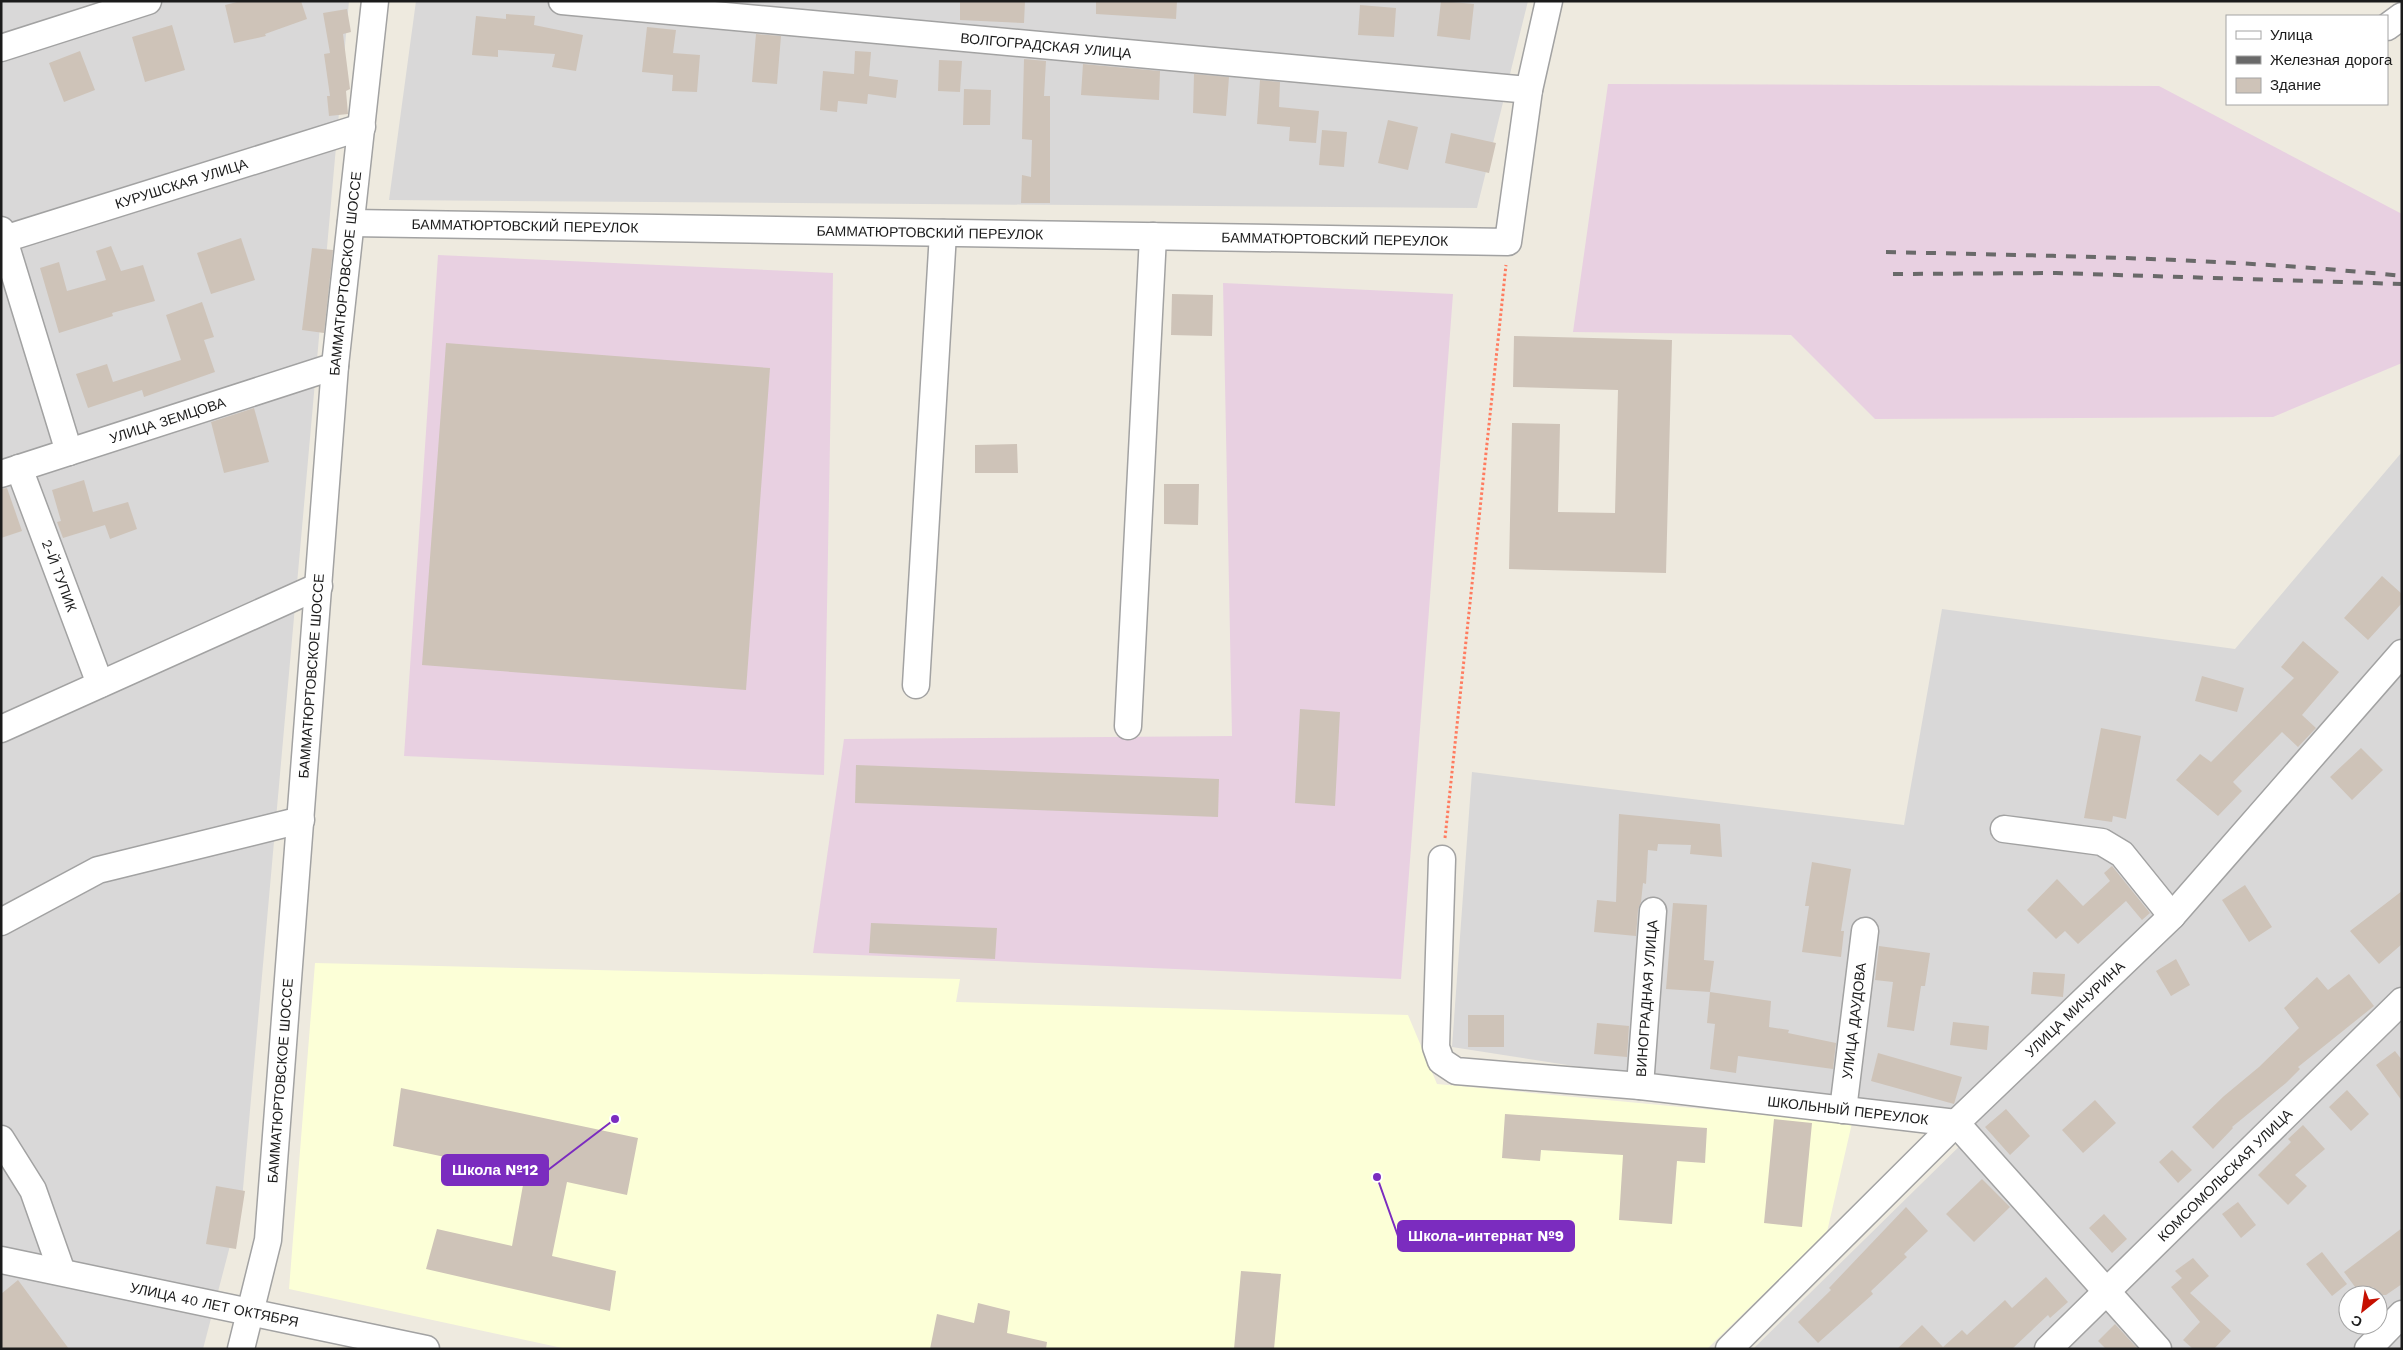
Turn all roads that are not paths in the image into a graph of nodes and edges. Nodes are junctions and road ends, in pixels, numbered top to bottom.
1 (148, 1) edge
2 (375, 1) edge
3 (562, 1) edge
4 (1549, 1) edge
5 (2402, 16) edge
6 (2388, 26) edge
7 (1, 48) edge
8 (1529, 90) junction
9 (362, 127) junction
10 (351, 223) junction
11 (943, 233) junction
12 (1153, 236) junction
13 (2, 237) edge
14 (335, 366) junction
15 (69, 452) junction
16 (10, 471) edge
17 (319, 586) junction
18 (2402, 653) edge
19 (100, 684) junction
20 (916, 685) dead end
21 (1128, 726) dead end
22 (1, 729) edge
23 (301, 820) junction
24 (2004, 829) dead end
25 (1442, 859) road end
26 (1653, 911) dead end
27 (2172, 916) junction
28 (1, 922) edge
29 (1865, 931) dead end
30 (2402, 1002) edge
31 (1640, 1086) junction
32 (1844, 1110) junction
33 (1956, 1124) junction
34 (1, 1139) edge
35 (1, 1260) edge
36 (62, 1272) junction
37 (2106, 1293) junction
38 (250, 1312) junction
39 (2402, 1314) edge
40 (241, 1349) edge
41 (426, 1349) edge
42 (1729, 1349) edge
43 (2048, 1349) edge
44 (2158, 1349) edge
45 (2368, 1349) edge

1 - 7 street
2 - 9 street, БАММАТЮРТОВСКОЕ ШОССЕ
3 - 8 street, ВОЛГОГРАДСКАЯ УЛИЦА
4 - 8 street
5 - 6 street
8 - 12 street, БАММАТЮРТОВСКИЙ ПЕРЕУЛОК
9 - 10 street, БАММАТЮРТОВСКОЕ ШОССЕ
9 - 13 street, КУРУШСКАЯ УЛИЦА
10 - 11 street, БАММАТЮРТОВСКИЙ ПЕРЕУЛОК
10 - 14 street, БАММАТЮРТОВСКОЕ ШОССЕ
11 - 12 street, БАММАТЮРТОВСКИЙ ПЕРЕУЛОК
11 - 20 street
12 - 21 street
13 - 15 street
14 - 15 street, УЛИЦА ЗЕМЦОВА
14 - 17 street, БАММАТЮРТОВСКОЕ ШОССЕ
15 - 16 street, УЛИЦА ЗЕМЦОВА
16 - 19 street, 2-Й ТУПИК
17 - 19 street
17 - 23 street, БАММАТЮРТОВСКОЕ ШОССЕ
18 - 27 street, УЛИЦА МИЧУРИНА
19 - 22 street
23 - 28 street
23 - 38 street, БАММАТЮРТОВСКОЕ ШОССЕ
24 - 27 street
25 - 31 street, ШКОЛЬНЫЙ ПЕРЕУЛОК
26 - 31 street, ВИНОГРАДНАЯ УЛИЦА
27 - 33 street, УЛИЦА МИЧУРИНА
29 - 32 street, УЛИЦА ДАУДОВА
30 - 37 street, КОМСОМОЛЬСКАЯ УЛИЦА
31 - 32 street, ШКОЛЬНЫЙ ПЕРЕУЛОК
32 - 33 street, ШКОЛЬНЫЙ ПЕРЕУЛОК
33 - 37 street
33 - 42 street, УЛИЦА МИЧУРИНА
34 - 36 street
35 - 36 street, УЛИЦА 40 ЛЕТ ОКТЯБРЯ
36 - 38 street, УЛИЦА 40 ЛЕТ ОКТЯБРЯ
37 - 43 street, КОМСОМОЛЬСКАЯ УЛИЦА
37 - 44 street
38 - 40 street, БАММАТЮРТОВСКОЕ ШОССЕ
38 - 41 street, УЛИЦА 40 ЛЕТ ОКТЯБРЯ
39 - 45 street

